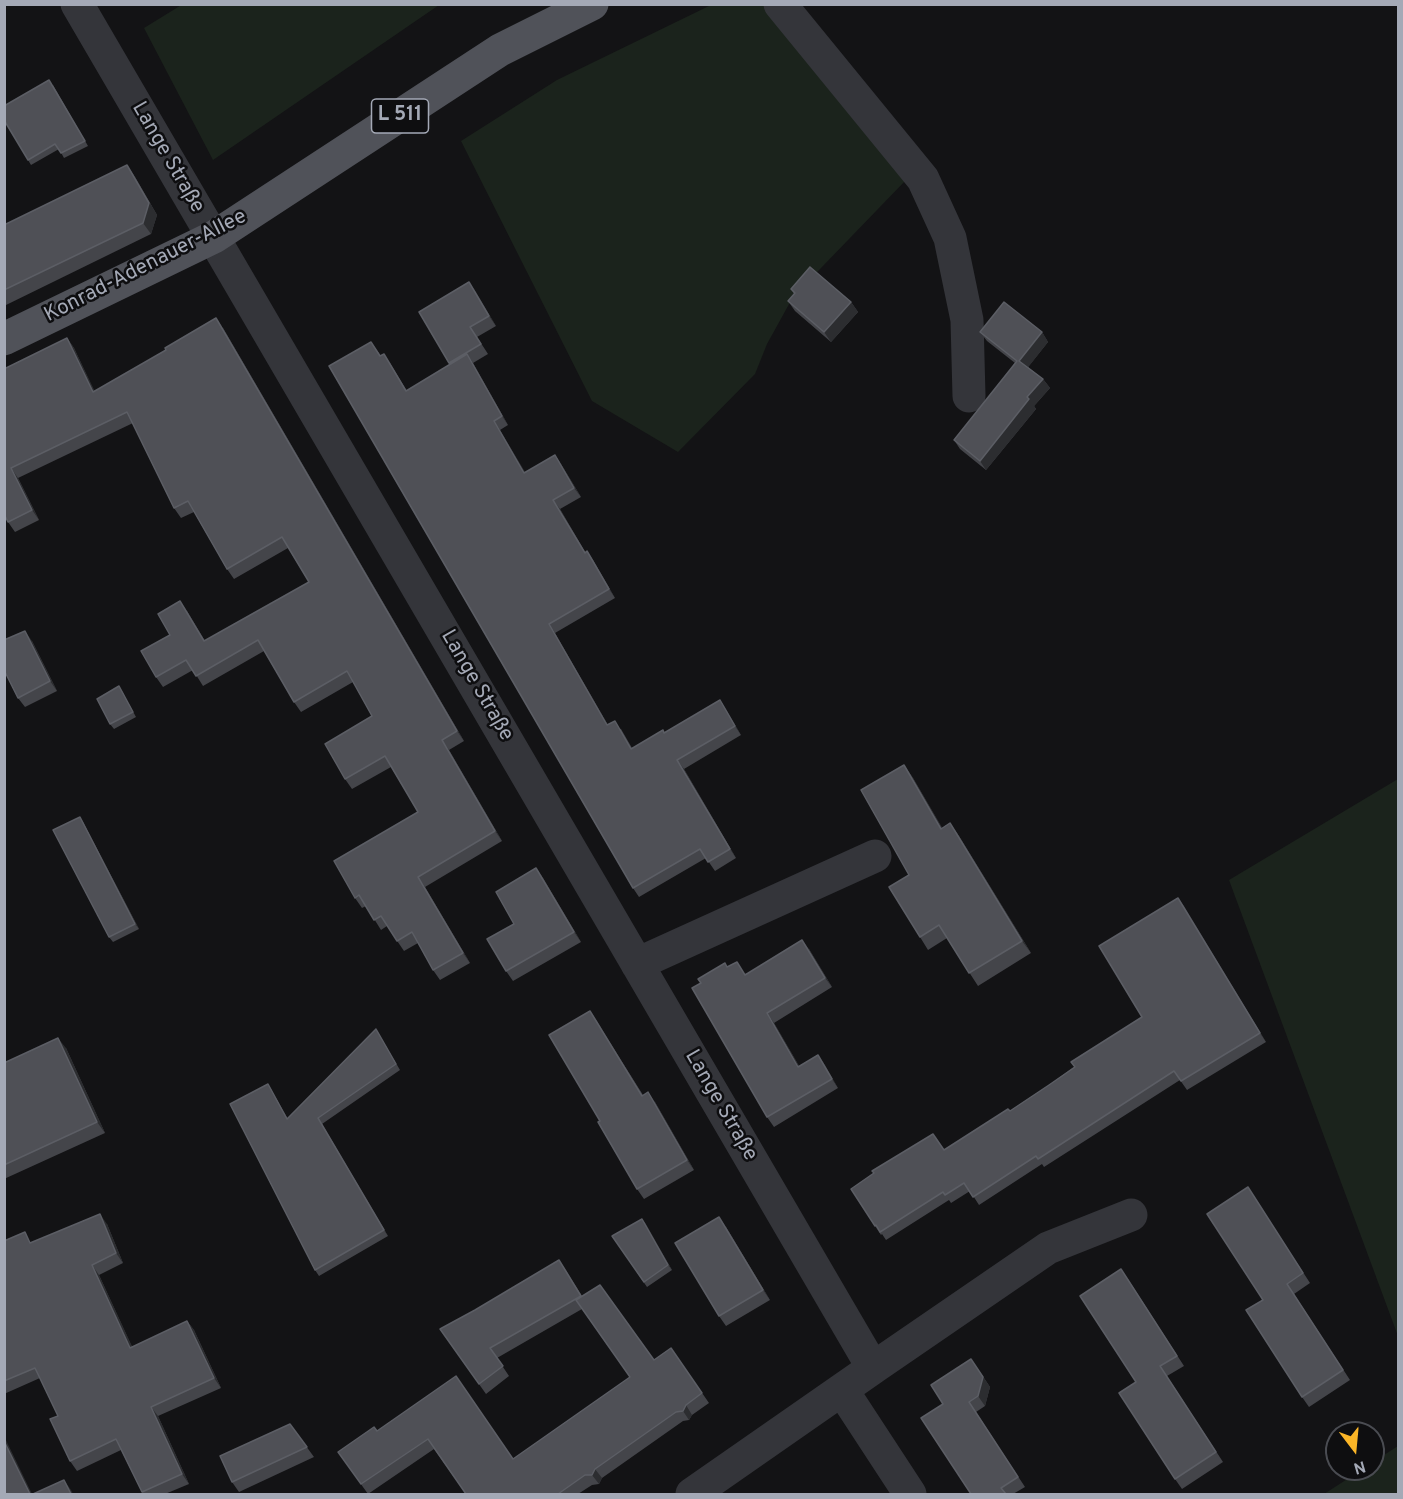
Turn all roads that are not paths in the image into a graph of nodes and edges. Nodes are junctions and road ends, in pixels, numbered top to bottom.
1 (77, 4) edge
2 (592, 4) edge
3 (780, 4) edge
4 (214, 237) junction
5 (4, 339) edge
6 (969, 396) dead end
7 (875, 856) dead end
8 (637, 964) junction
9 (1131, 1215) dead end
10 (873, 1368) junction
11 (842, 1390) junction
12 (692, 1494) edge
13 (910, 1494) edge

1 - 4 street, Lange Straße
2 - 4 main road, Konrad-Adenauer-Allee / L 511
3 - 6 street
4 - 5 main road, Konrad-Adenauer-Allee / L 511
4 - 8 street, Lange Straße
7 - 8 street
8 - 10 street, Lange Straße
9 - 10 street
10 - 11 street
11 - 12 street
11 - 13 street

